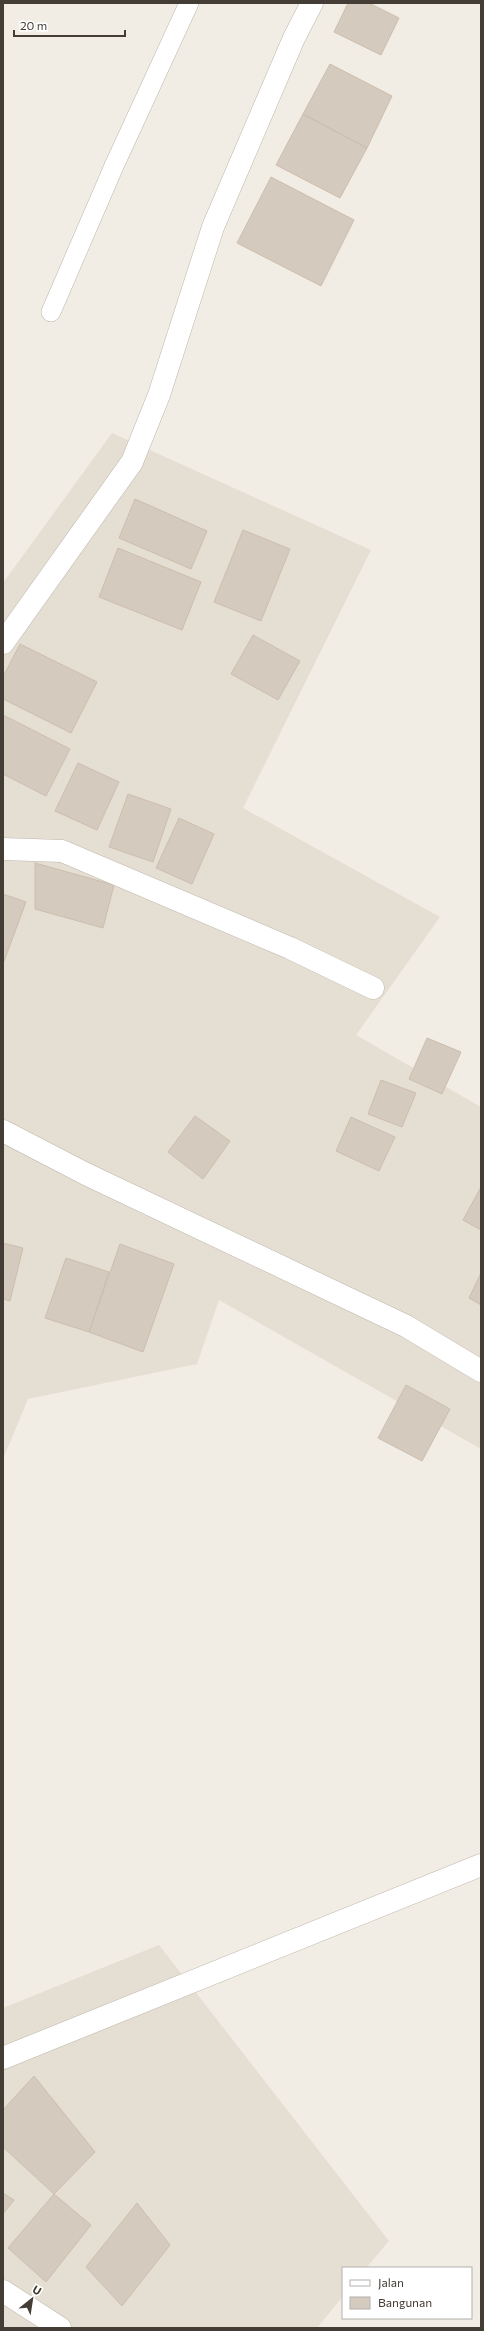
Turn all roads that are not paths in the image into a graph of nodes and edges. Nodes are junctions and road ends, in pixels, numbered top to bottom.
1 (189, 3) edge
2 (312, 3) edge
3 (51, 312) dead end
4 (3, 643) edge
5 (3, 849) edge
6 (372, 988) dead end
7 (3, 1131) edge
8 (481, 1370) edge
9 (481, 1865) edge
10 (3, 2058) edge
11 (3, 2291) edge
12 (60, 2328) edge

1 - 3 lane
2 - 4 street
5 - 6 street
7 - 8 street
9 - 10 street
11 - 12 street

